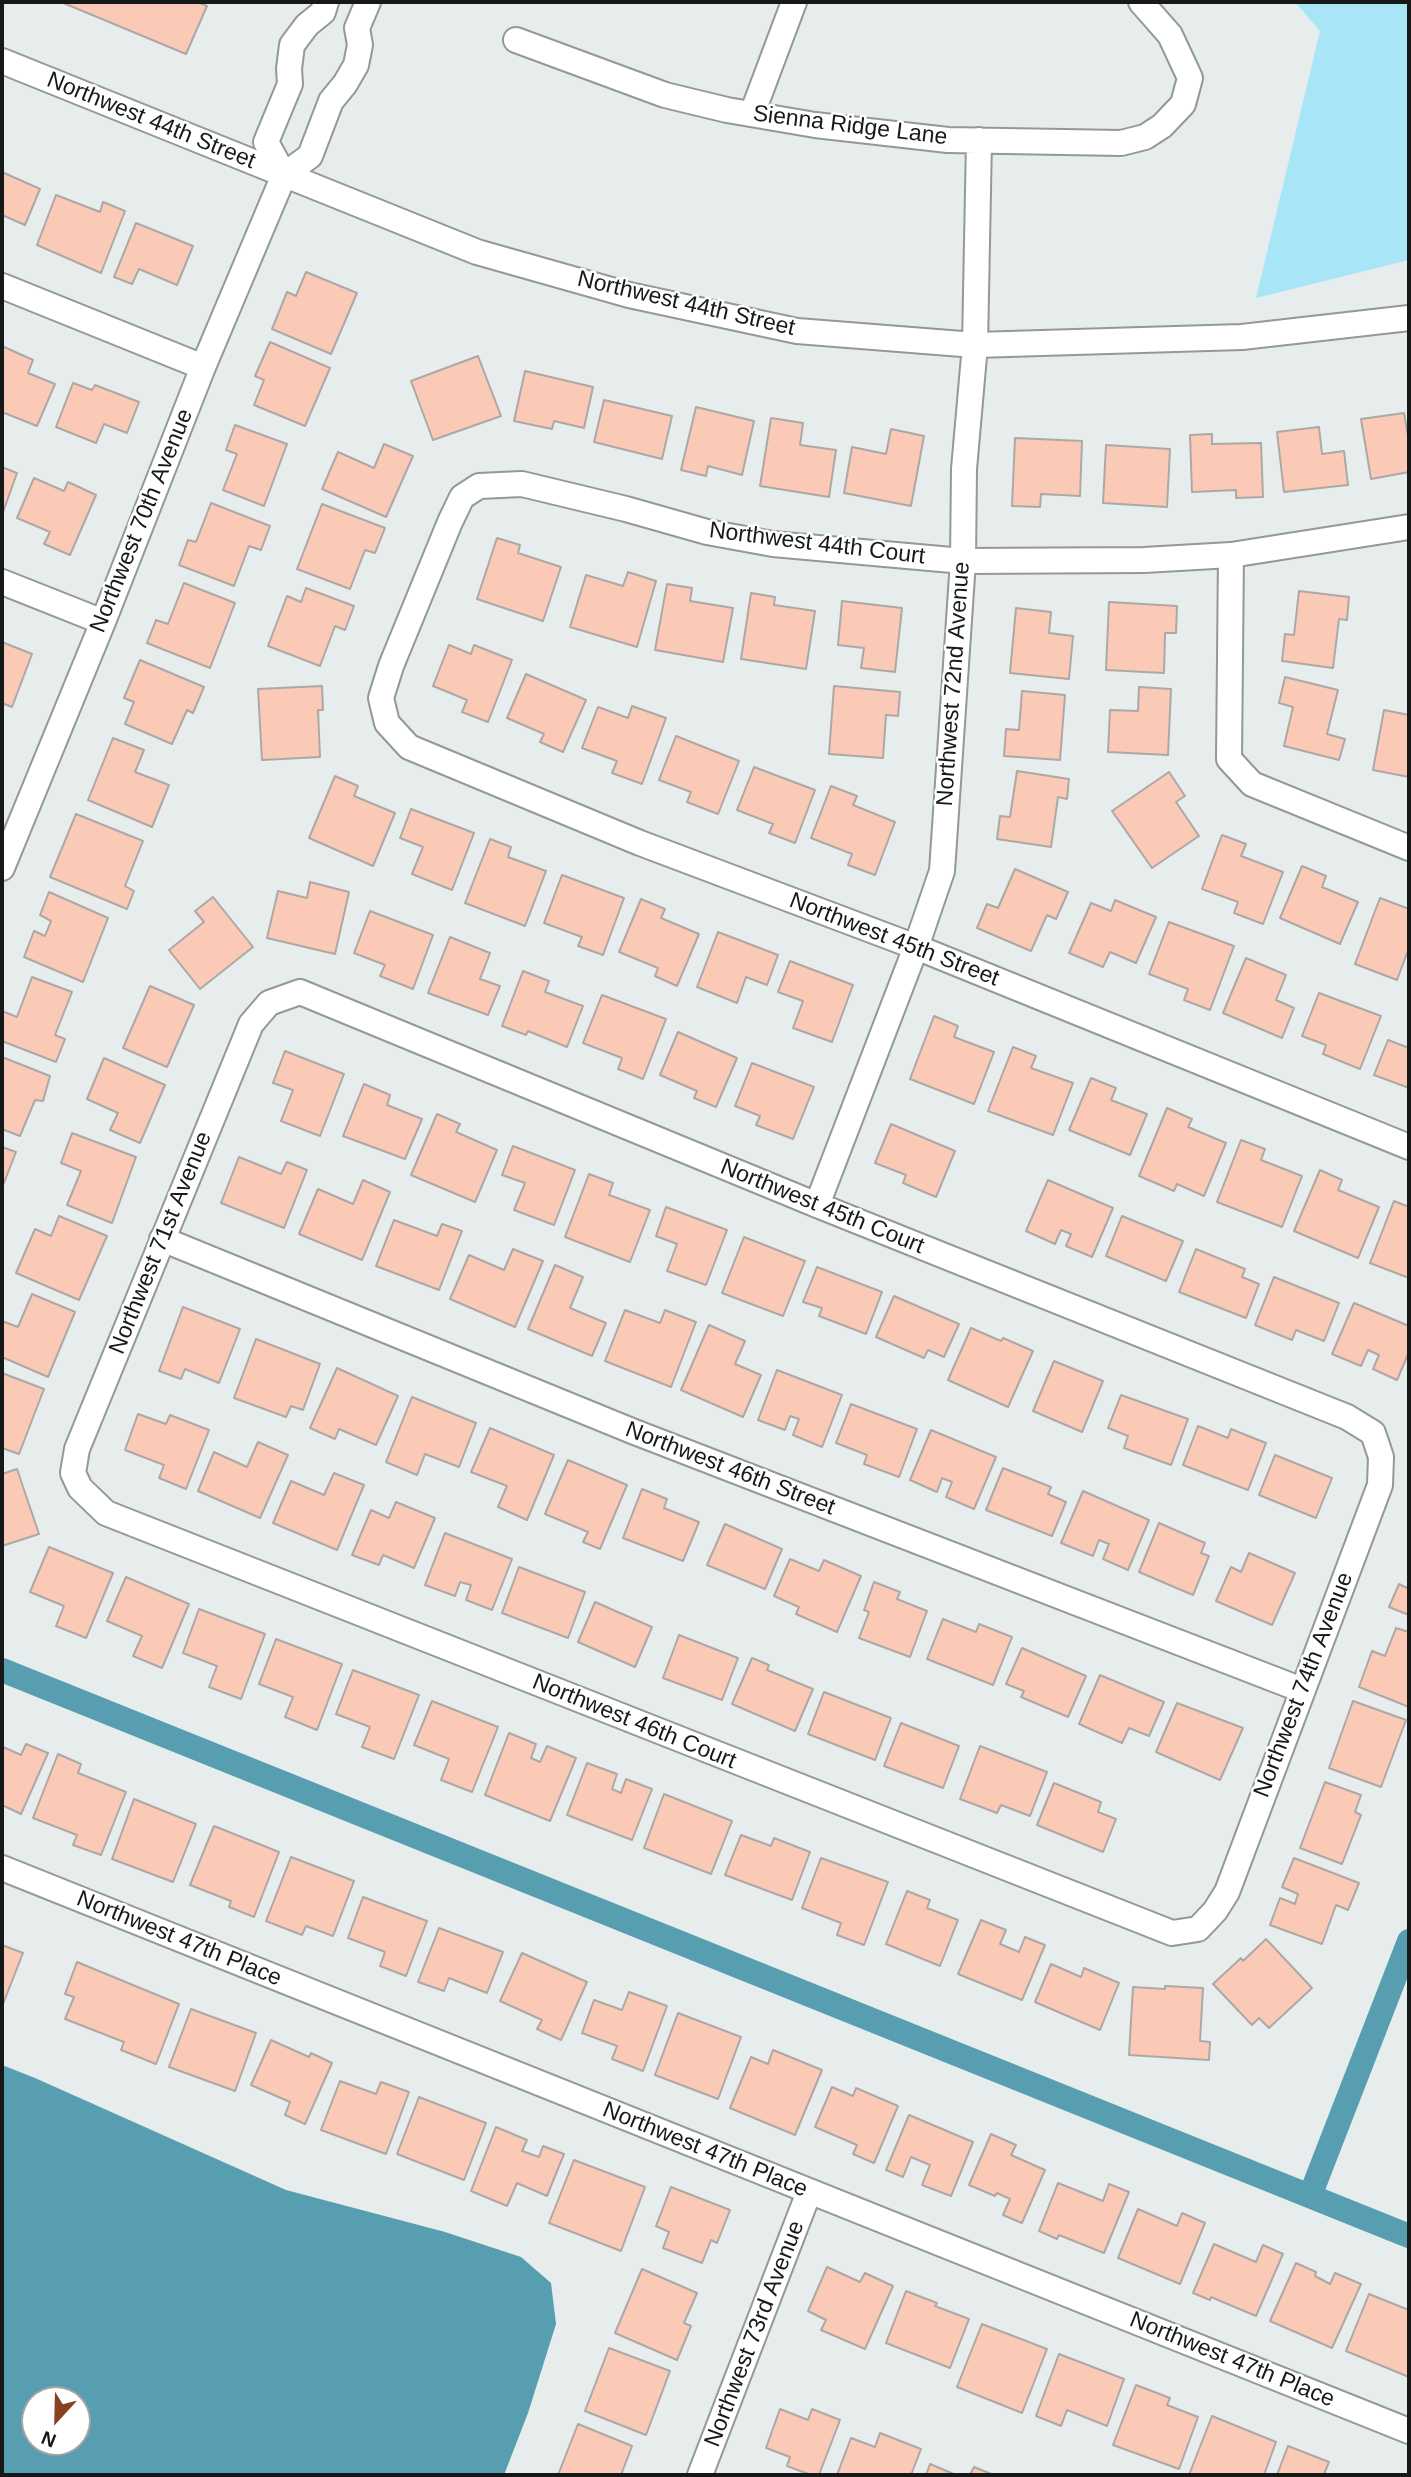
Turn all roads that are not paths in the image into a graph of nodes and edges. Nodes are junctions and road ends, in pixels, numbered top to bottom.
1 (326, 2) edge
2 (368, 2) edge
3 (794, 2) edge
4 (1142, 2) edge
5 (516, 40) dead end
6 (2, 61) edge
7 (752, 114) junction
8 (979, 140) junction
9 (284, 176) junction
10 (2, 286) edge
11 (1409, 318) edge
12 (975, 345) junction
13 (203, 367) junction
14 (1409, 527) edge
15 (1231, 555) junction
16 (963, 561) junction
17 (2, 582) edge
18 (103, 622) junction
19 (387, 723) joint
20 (1409, 848) edge
21 (2, 868) edge
22 (916, 947) junction
23 (269, 1003) joint
24 (1409, 1147) edge
25 (817, 1205) junction
26 (162, 1239) junction
27 (1373, 1433) joint
28 (80, 1488) joint
29 (1302, 1690) junction
30 (2, 1868) edge
31 (1198, 1928) joint
32 (809, 2192) junction
33 (1409, 2431) edge
34 (700, 2475) edge

1 - 9 street
2 - 9 street
3 - 7 street
4 - 8 street, Sienna Ridge Lane
5 - 7 street, Sienna Ridge Lane
6 - 9 street, Northwest 44th Street
7 - 8 street, Sienna Ridge Lane
8 - 12 street, Northwest 72nd Avenue
9 - 12 street, Northwest 44th Street
9 - 13 street, Northwest 70th Avenue
10 - 13 street
11 - 12 street, Northwest 44th Street
12 - 16 street, Northwest 72nd Avenue
13 - 18 street, Northwest 70th Avenue
14 - 15 street, Northwest 44th Court
15 - 16 street, Northwest 44th Court
15 - 20 street
16 - 19 street, Northwest 44th Court
16 - 22 street, Northwest 72nd Avenue
17 - 18 street
18 - 21 street, Northwest 70th Avenue
19 - 22 street, Northwest 45th Street
22 - 24 street, Northwest 45th Street
22 - 25 street, Northwest 72nd Avenue
23 - 25 street, Northwest 45th Court
23 - 26 street, Northwest 71st Avenue
25 - 27 street, Northwest 45th Court
26 - 28 street, Northwest 71st Avenue
26 - 29 street, Northwest 46th Street
27 - 29 street, Northwest 74th Avenue
28 - 31 street, Northwest 46th Court
29 - 31 street, Northwest 74th Avenue
30 - 32 street, Northwest 47th Place
32 - 33 street, Northwest 47th Place
32 - 34 street, Northwest 73rd Avenue

